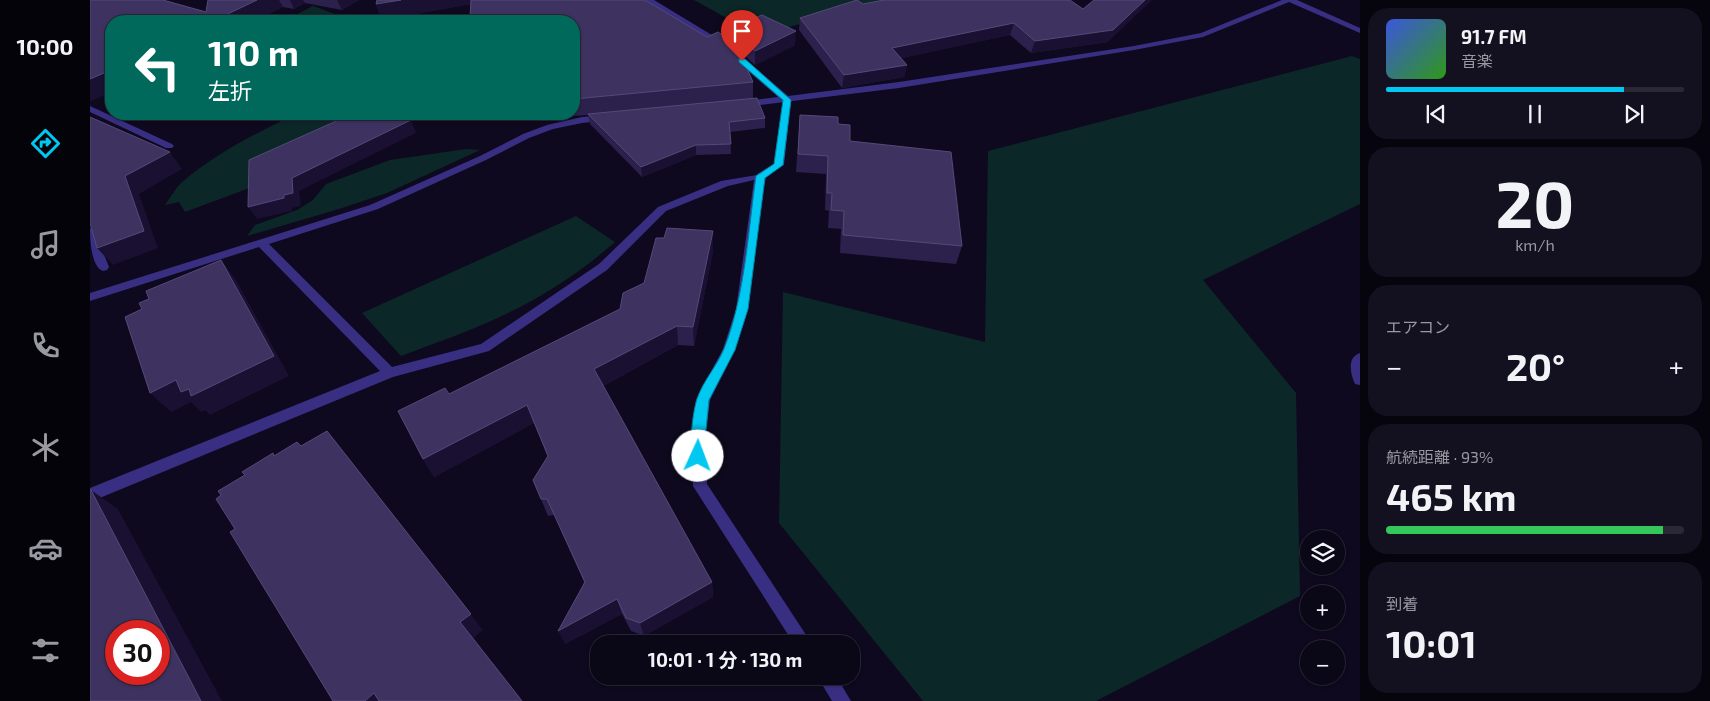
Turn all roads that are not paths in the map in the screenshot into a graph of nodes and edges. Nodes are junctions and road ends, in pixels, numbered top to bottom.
1 (649, 0) edge
2 (1289, 0) edge
3 (1360, 31) edge
4 (787, 100) junction
5 (729, 106) edge
6 (90, 109) edge
7 (105, 116) edge
8 (621, 116) edge
9 (113, 120) edge
10 (169, 146) dead end
11 (760, 176) junction
12 (90, 232) edge
13 (260, 242) junction
14 (104, 267) edge
15 (90, 297) edge
16 (1360, 358) edge
17 (390, 373) junction
18 (1360, 380) edge
19 (90, 495) edge
20 (798, 635) edge
21 (832, 685) edge
22 (842, 701) edge

1 - 4 street
2 - 3 street
2 - 4 street
4 - 5 street
4 - 11 street
6 - 7 street
8 - 13 street
9 - 10 street
11 - 17 street
11 - 20 street
12 - 14 street
13 - 15 street
13 - 17 street
16 - 18 street
17 - 19 street
21 - 22 street

